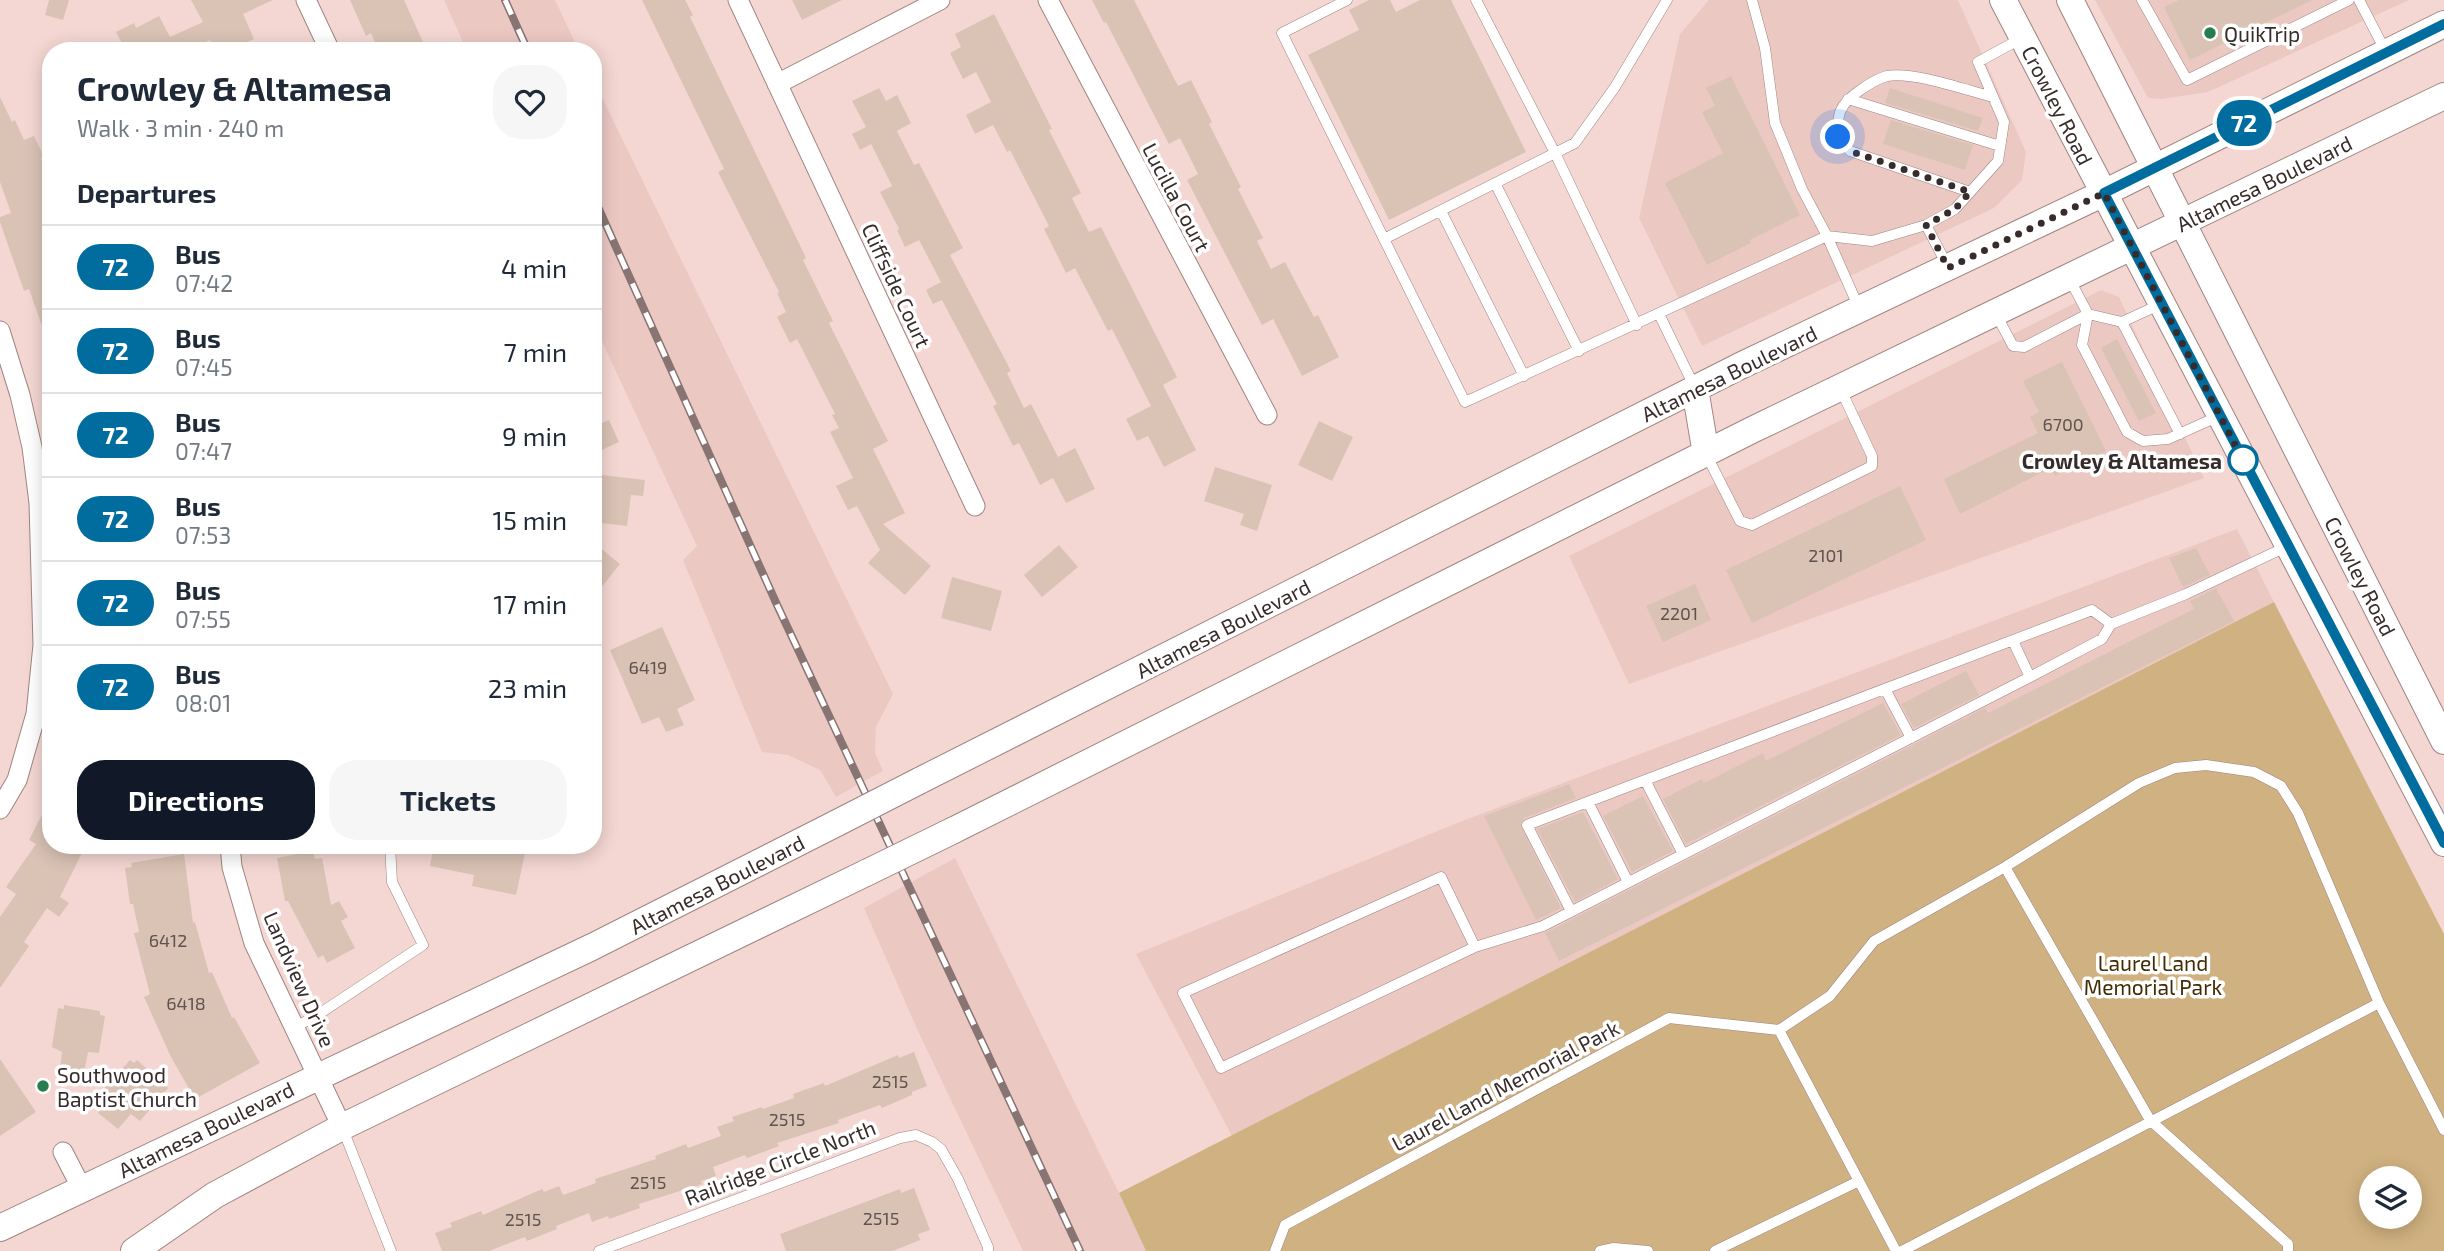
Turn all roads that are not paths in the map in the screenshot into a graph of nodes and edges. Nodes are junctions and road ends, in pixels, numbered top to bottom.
1 (306, 0) edge
2 (738, 0) edge
3 (940, 0) edge
4 (1048, 0) edge
5 (1347, 0) edge
6 (1476, 0) edge
7 (1667, 0) edge
8 (1752, 0) edge
9 (2003, 0) edge
10 (2070, 0) edge
11 (2142, 0) edge
12 (2349, 0) edge
13 (2359, 0) edge
14 (2444, 24) edge
15 (2022, 37) junction
16 (321, 42) edge
17 (2386, 52) junction
18 (777, 84) junction
19 (2444, 96) edge
20 (1993, 97) junction
21 (1848, 99) junction
22 (2000, 146) junction
23 (1555, 153) junction
24 (2155, 167) junction
25 (1495, 183) junction
26 (1970, 192) junction
27 (2104, 193) junction
28 (1441, 211) junction
29 (2183, 222) junction
30 (1926, 225) junction
31 (1827, 236) junction
32 (1384, 239) junction
33 (2132, 247) junction
34 (1948, 268) junction
35 (2069, 278) junction
36 (2162, 304) junction
37 (1860, 309) junction
38 (1996, 313) junction
39 (1659, 314) junction
40 (2088, 314) junction
41 (2122, 322) junction
42 (1637, 325) junction
43 (0, 331) edge
44 (1579, 351) junction
45 (1524, 376) junction
46 (1840, 388) junction
47 (1695, 389) junction
48 (1267, 415) dead end
49 (2220, 415) junction
50 (2180, 433) junction
51 (1706, 454) junction
52 (975, 506) dead end
53 (2288, 545) junction
54 (42, 598) edge
55 (2111, 624) junction
56 (2012, 640) junction
57 (2030, 677) junction
58 (1885, 689) junction
59 (42, 700) edge
60 (1911, 738) junction
61 (2444, 741) edge
62 (1645, 780) junction
63 (1588, 802) junction
64 (0, 809) edge
65 (2436, 820) edge
66 (2444, 843) edge
67 (231, 854) edge
68 (390, 854) edge
69 (1683, 854) junction
70 (2005, 867) junction
71 (1628, 882) junction
72 (1571, 911) junction
73 (1475, 947) junction
74 (2379, 1003) junction
75 (294, 1027) junction
76 (1779, 1030) junction
77 (318, 1076) junction
78 (2150, 1120) junction
79 (342, 1127) junction
80 (2444, 1130) edge
81 (63, 1152) dead end
82 (1859, 1181) junction
83 (82, 1189) junction
84 (0, 1228) edge
85 (2291, 1249) edge
86 (134, 1251) edge
87 (391, 1251) edge
88 (599, 1251) edge
89 (988, 1251) edge
90 (1275, 1251) edge
91 (1600, 1251) edge
92 (1648, 1251) edge
93 (1715, 1251) edge
94 (1896, 1251) edge
95 (1902, 1251) edge

1 - 16 street
2 - 18 street, Cliffside Court
3 - 18 street
4 - 48 street, Lucilla Court
5 - 32 lane
6 - 23 lane
7 - 23 lane
8 - 31 lane
9 - 15 main road, Crowley Road
10 - 24 main road, Crowley Road
11 - 12 lane
13 - 17 lane
14 - 17 main road, Altamesa Boulevard
15 - 20 lane
15 - 27 main road, Crowley Road
17 - 24 main road, Altamesa Boulevard
18 - 52 street, Cliffside Court
19 - 29 main road, Altamesa Boulevard
20 - 21 lane
20 - 22 lane
21 - 22 lane
21 - 26 lane
22 - 26 lane
23 - 25 lane
23 - 42 lane
24 - 27 main road, Altamesa Boulevard
24 - 29 main road, Crowley Road
25 - 28 lane
25 - 44 lane
26 - 30 lane
27 - 33 main road, Crowley Road
27 - 34 main road, Altamesa Boulevard
28 - 32 lane
28 - 45 lane
29 - 33 main road, Altamesa Boulevard
29 - 61 main road, Crowley Road
30 - 31 lane
30 - 34 lane
31 - 37 lane
31 - 39 lane
32 - 45 lane
33 - 35 main road, Altamesa Boulevard
33 - 36 main road, Crowley Road
34 - 37 main road, Altamesa Boulevard
35 - 38 main road, Altamesa Boulevard
35 - 40 lane
36 - 41 lane
36 - 49 main road, Crowley Road
37 - 47 main road, Altamesa Boulevard
38 - 40 lane
38 - 46 main road, Altamesa Boulevard
39 - 42 lane
39 - 47 lane
40 - 41 lane
40 - 50 lane
41 - 50 lane
42 - 44 lane
43 - 54 street
44 - 45 lane
46 - 51 main road, Altamesa Boulevard
46 - 51 lane
47 - 51 main road
47 - 77 main road, Altamesa Boulevard, bridge
49 - 50 lane
49 - 53 main road, Crowley Road
51 - 79 main road, Altamesa Boulevard, bridge
53 - 55 lane
53 - 65 main road, Crowley Road
55 - 56 lane
55 - 57 lane
56 - 57 lane
56 - 58 lane
57 - 60 lane
58 - 60 lane
58 - 62 lane
59 - 64 street
60 - 69 lane
62 - 63 lane
62 - 69 lane
63 - 71 lane
63 - 72 lane
65 - 66 main road, Crowley Road
67 - 75 street, Landview Drive
68 - 75 lane
69 - 71 lane
70 - 74 lane
70 - 76 lane
70 - 78 lane
71 - 72 lane
72 - 73 lane
73 - 73 lane
74 - 78 lane
74 - 80 lane
75 - 77 street, Landview Drive
76 - 82 lane
76 - 90 lane, Laurel Land Memorial Park
77 - 79 street, Landview Drive
77 - 83 main road, Altamesa Boulevard
78 - 85 lane
78 - 95 lane
79 - 86 main road, Altamesa Boulevard
79 - 87 lane
81 - 83 street
82 - 93 lane
82 - 94 lane
83 - 84 main road, Altamesa Boulevard
88 - 89 lane, Railridge Circle North
91 - 92 lane

